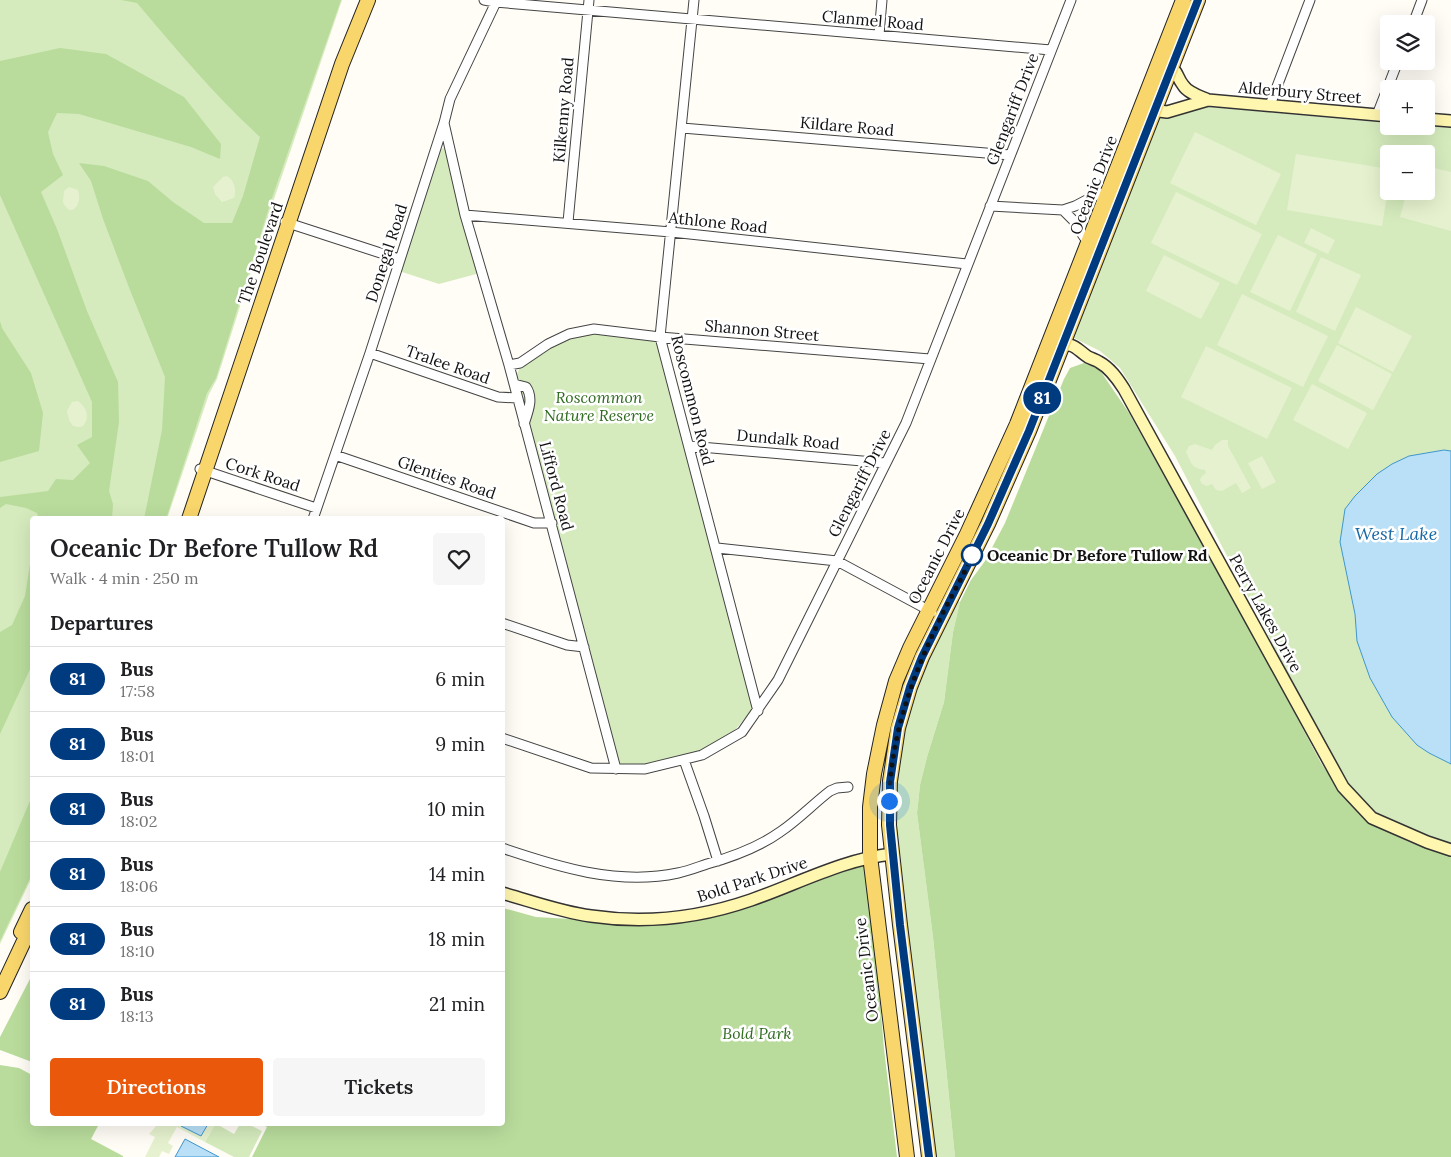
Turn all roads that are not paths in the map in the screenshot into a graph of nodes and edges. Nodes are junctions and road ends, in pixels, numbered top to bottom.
1 (361, 0) edge
2 (368, 0) edge
3 (484, 0) edge
4 (588, 0) edge
5 (694, 0) edge
6 (882, 0) edge
7 (1071, 0) edge
8 (1183, 0) edge
9 (1198, 0) edge
10 (1310, 0) edge
11 (1422, 0) edge
12 (496, 1) edge
13 (588, 10) junction
14 (1416, 15) edge
15 (692, 20) junction
16 (879, 35) junction
17 (1051, 50) junction
18 (1164, 67) junction
19 (1208, 100) junction
20 (1270, 105) junction
21 (1149, 106) junction
22 (1380, 115) edge
23 (1435, 120) edge
24 (1451, 121) edge
25 (444, 123) junction
26 (682, 128) junction
27 (1010, 155) junction
28 (1113, 200) junction
29 (990, 206) junction
30 (1063, 210) junction
31 (465, 215) junction
32 (286, 222) junction
33 (568, 222) junction
34 (671, 232) junction
35 (1105, 238) junction
36 (1090, 239) junction
37 (399, 259) junction
38 (967, 264) junction
39 (1055, 326) junction
40 (660, 337) junction
41 (1062, 345) junction
42 (370, 354) junction
43 (930, 359) junction
44 (510, 365) junction
45 (1037, 373) junction
46 (514, 384) junction
47 (517, 398) junction
48 (524, 424) junction
49 (689, 446) junction
50 (335, 455) junction
51 (885, 463) junction
52 (203, 470) junction
53 (316, 508) junction
54 (184, 516) edge
55 (190, 516) edge
56 (314, 516) edge
57 (552, 524) junction
58 (717, 548) junction
59 (836, 561) junction
60 (928, 610) junction
61 (941, 617) junction
62 (505, 623) edge
63 (584, 647) junction
64 (758, 711) junction
65 (505, 739) edge
66 (684, 760) junction
67 (616, 769) junction
68 (848, 787) dead end
69 (505, 849) edge
70 (1451, 850) edge
71 (892, 854) junction
72 (870, 856) junction
73 (718, 862) junction
74 (505, 894) edge
75 (30, 913) edge
76 (30, 928) edge
77 (0, 975) edge
78 (0, 992) edge
79 (907, 1157) edge
80 (930, 1157) edge

1 - 32 main road, The Boulevard
2 - 32 main road, The Boulevard
3 - 12 street, Clanmel Road
4 - 13 street, Kilkenny Road
5 - 15 street, Roscommon Road
6 - 16 street
7 - 17 street, Glengariff Drive
8 - 18 main road, Oceanic Drive
9 - 18 main road, Oceanic Drive
10 - 20 street
11 - 14 street
12 - 13 street, Clanmel Road
12 - 25 street, Donegal Road
13 - 15 street, Clanmel Road
13 - 33 street, Kilkenny Road
15 - 16 street, Clanmel Road
15 - 26 street, Roscommon Road
16 - 17 street, Clanmel Road
17 - 27 street, Glengariff Drive
18 - 19 street, Alderbury Street
18 - 21 main road, Oceanic Drive
19 - 20 street, Alderbury Street
19 - 21 street, Alderbury Street
20 - 22 street, Alderbury Street
21 - 28 main road, Oceanic Drive
23 - 24 street
25 - 31 street, Lifford Road
25 - 37 street, Donegal Road
26 - 27 street, Kildare Road
26 - 34 street, Roscommon Road
27 - 29 street, Glengariff Drive
28 - 30 street
28 - 35 main road, Oceanic Drive
28 - 36 main road, Oceanic Drive
29 - 30 street
29 - 38 street, Glengariff Drive
30 - 36 street
31 - 33 street, Athlone Road
31 - 44 street, Lifford Road
32 - 37 street
32 - 52 main road, The Boulevard
33 - 34 street, Athlone Road
34 - 38 street, Athlone Road
34 - 40 street, Roscommon Road
35 - 36 street
35 - 41 main road, Oceanic Drive
36 - 39 main road, Oceanic Drive
37 - 42 street, Donegal Road
38 - 43 street, Glengariff Drive
39 - 41 street
39 - 45 main road, Oceanic Drive
40 - 43 street, Shannon Street
40 - 44 street, Shannon Street
40 - 49 street, Roscommon Road
41 - 45 street
41 - 61 main road, Oceanic Drive
41 - 70 street, Perry Lakes Drive
42 - 47 street, Tralee Road
42 - 50 street, Donegal Road
43 - 51 street, Glengariff Drive
44 - 46 street, Lifford Road
45 - 60 main road, Oceanic Drive
46 - 47 street, Lifford Road
46 - 48 street
47 - 48 street, Lifford Road
48 - 57 street, Lifford Road
49 - 51 street, Dundalk Road
49 - 58 street, Roscommon Road
50 - 53 street, Donegal Road
50 - 57 street, Glenties Road
51 - 59 street, Glengariff Drive
52 - 53 street, Cork Road
52 - 54 main road, The Boulevard
52 - 55 main road, The Boulevard
53 - 56 street, Donegal Road
57 - 63 street, Lifford Road
58 - 59 street
58 - 64 street, Roscommon Road
59 - 60 street
59 - 64 street, Glengariff Drive
60 - 61 street
60 - 72 main road, Oceanic Drive
61 - 71 main road, Oceanic Drive
62 - 63 street
63 - 67 street, Lifford Road
64 - 66 street, Glengariff Drive
65 - 67 street, Glengariff Drive
66 - 67 street, Glengariff Drive
66 - 73 street
68 - 73 street
69 - 73 street
71 - 72 street, Bold Park Drive
71 - 80 main road, Oceanic Drive
72 - 74 street, Bold Park Drive
72 - 79 main road, Oceanic Drive
75 - 77 main road
76 - 78 main road

